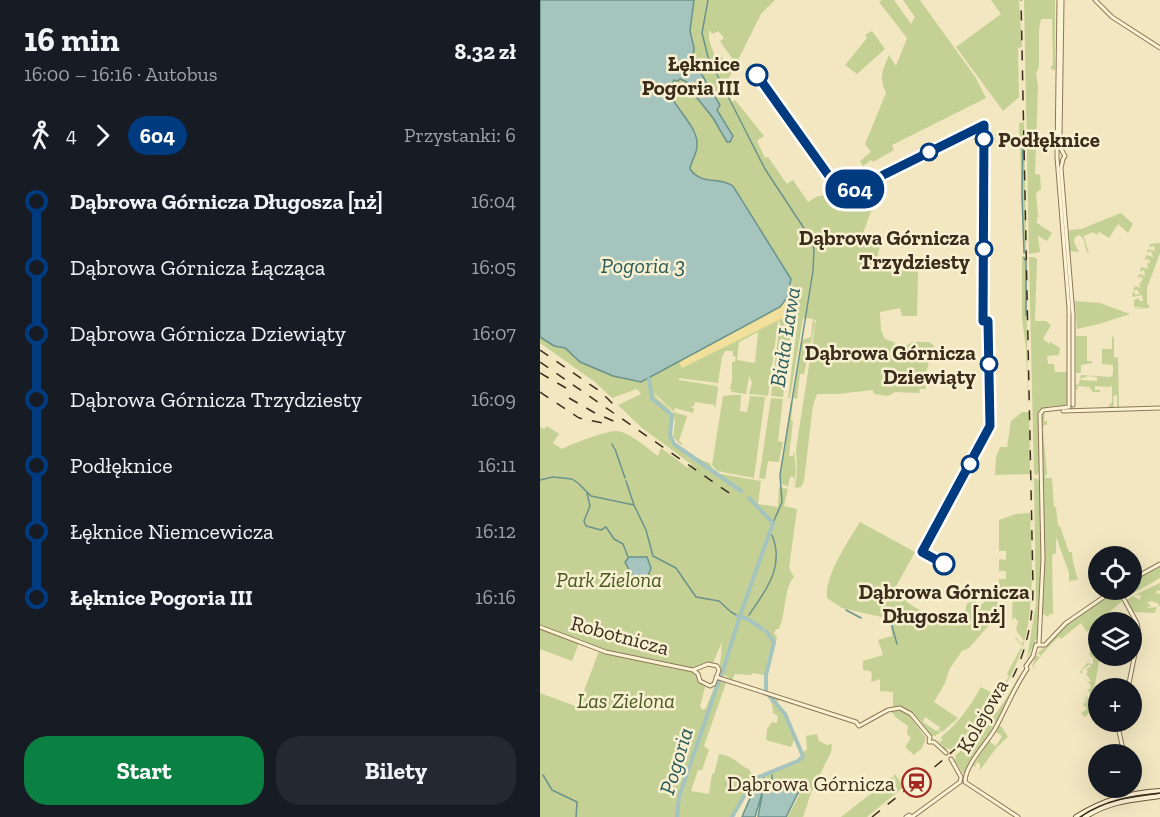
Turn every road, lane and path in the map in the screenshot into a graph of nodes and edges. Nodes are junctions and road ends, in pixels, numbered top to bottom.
1 (1096, 0) edge
2 (1062, 1) edge
3 (1160, 48) edge
4 (1058, 153) junction
5 (1063, 153) junction
6 (1057, 159) junction
7 (1063, 159) junction
8 (1062, 200) junction
9 (1071, 407) junction
10 (1160, 408) edge
11 (1160, 564) edge
12 (1142, 574) edge
13 (1100, 600) edge
14 (1124, 600) edge
15 (540, 627) edge
16 (1040, 645) junction
17 (700, 669) junction
18 (693, 670) junction
19 (698, 674) junction
20 (716, 677) junction
21 (1130, 678) edge
22 (946, 753) dead end
23 (951, 759) dead end
24 (964, 779) junction
25 (1160, 791) edge
26 (1160, 796) edge
27 (906, 817) edge
28 (912, 817) edge
29 (1018, 817) edge
30 (1076, 817) edge
31 (1085, 817) edge

1 - 3 street
2 - 4 street
2 - 5 street
4 - 5 street
4 - 6 street
5 - 7 street
6 - 7 street
6 - 8 street
7 - 8 street
8 - 9 street
9 - 10 street
9 - 16 street
11 - 12 street
13 - 16 street
14 - 21 street
15 - 18 street, Robotnicza
16 - 24 street, Kolejowa
17 - 18 street, Robotnicza
17 - 19 street
17 - 20 street, Robotnicza
18 - 19 street, Robotnicza
19 - 20 street, Robotnicza
20 - 22 street, Robotnicza
23 - 24 street
24 - 28 street
24 - 29 street
25 - 30 main road
26 - 31 main road
27 - 28 street

